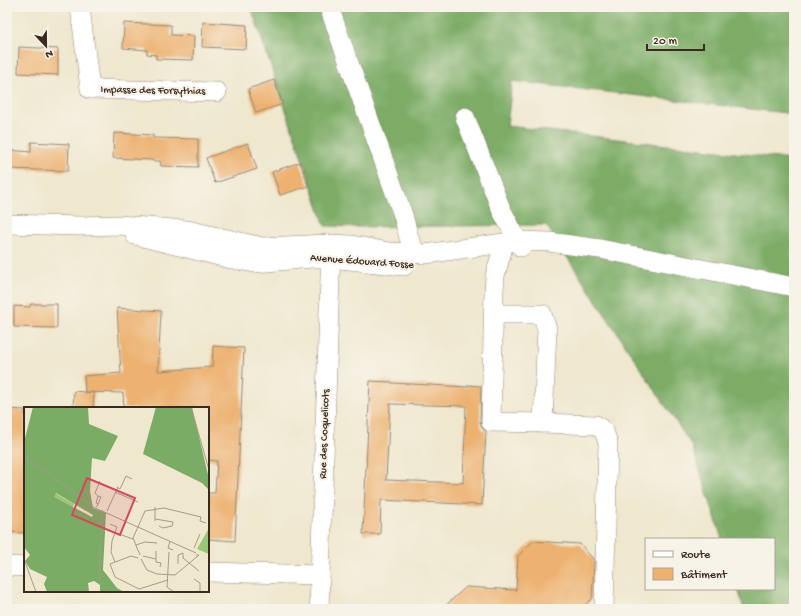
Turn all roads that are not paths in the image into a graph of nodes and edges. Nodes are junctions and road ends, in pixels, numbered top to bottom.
1 (80, 7) edge
2 (329, 7) edge
3 (217, 92) dead end
4 (465, 117) dead end
5 (7, 224) edge
6 (513, 246) junction
7 (331, 251) junction
8 (416, 254) junction
9 (374, 257) junction
10 (794, 287) edge
11 (493, 314) junction
12 (543, 423) junction
13 (7, 566) edge
14 (24, 567) edge
15 (209, 572) edge
16 (320, 575) junction
17 (319, 609) edge
18 (604, 609) edge

1 - 3 street, Impasse des Forsythias
2 - 8 street
4 - 6 street
5 - 7 street, Avenue Édouard Fosse
6 - 8 street, Avenue Édouard Fosse
6 - 9 street, Avenue Édouard Fosse
6 - 10 street, Avenue Édouard Fosse
6 - 11 street
7 - 9 street, Avenue Édouard Fosse
7 - 16 street, Rue des Coquelicots
8 - 9 street, Avenue Édouard Fosse
11 - 12 street
11 - 12 street
12 - 18 street
13 - 14 street
15 - 16 street
16 - 17 street, Rue des Coquelicots

